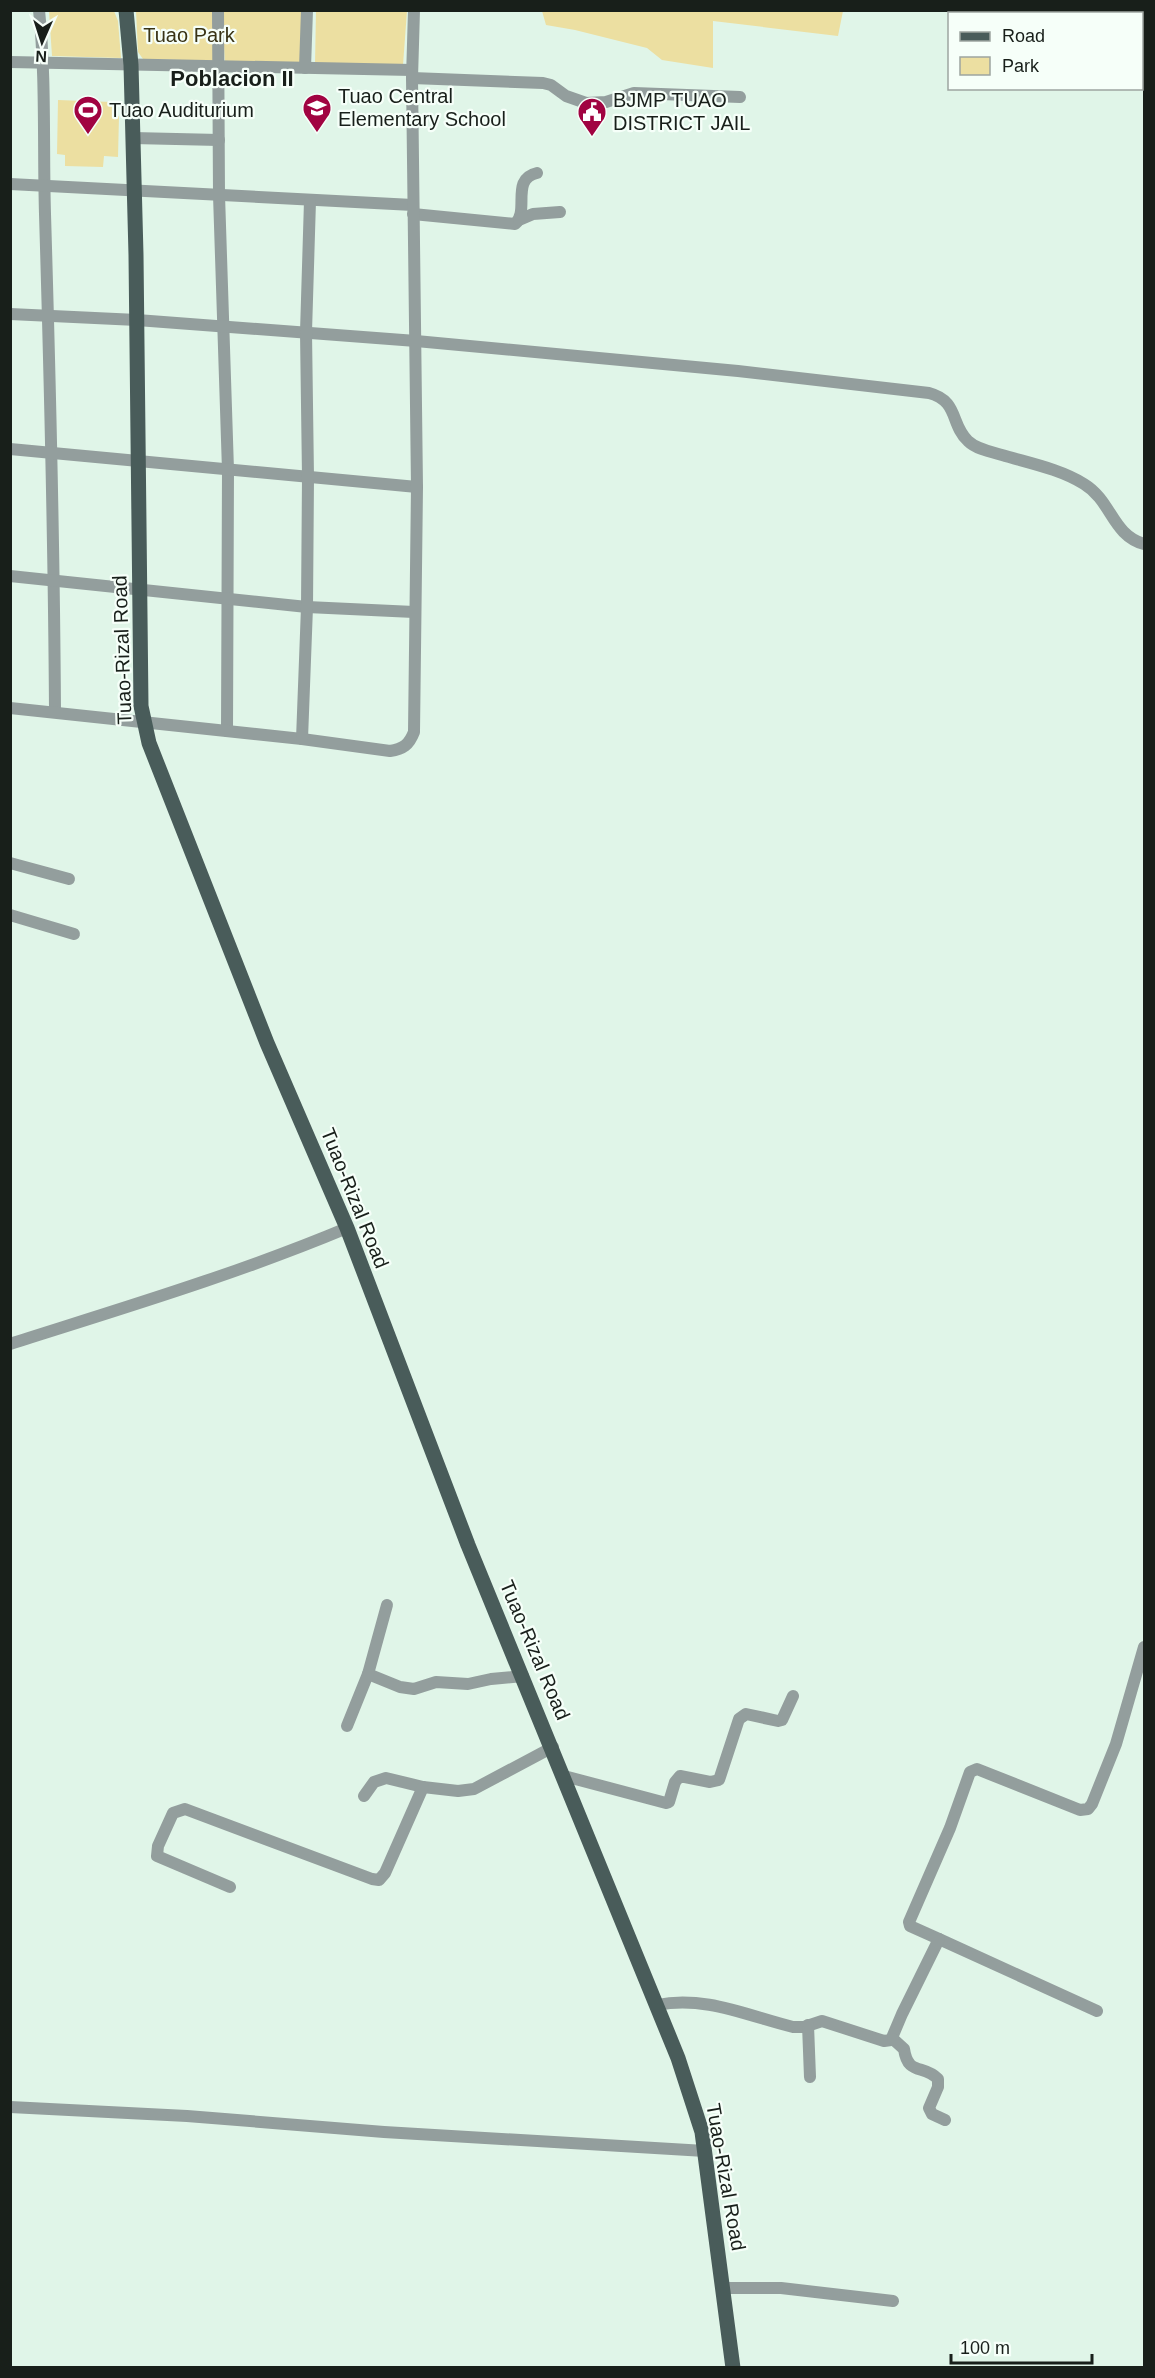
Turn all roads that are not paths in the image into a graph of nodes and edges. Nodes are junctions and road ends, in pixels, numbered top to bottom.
1 (39, 10) edge
2 (126, 10) edge
3 (218, 10) edge
4 (307, 10) edge
5 (414, 10) edge
6 (10, 62) edge
7 (44, 63) junction
8 (131, 65) junction
9 (219, 66) junction
10 (305, 68) junction
11 (412, 74) junction
12 (740, 98) dead end
13 (133, 138) junction
14 (219, 140) junction
15 (537, 173) dead end
16 (10, 184) edge
17 (44, 186) junction
18 (135, 192) junction
19 (219, 195) junction
20 (310, 201) junction
21 (413, 209) junction
22 (560, 212) dead end
23 (519, 220) junction
24 (10, 314) edge
25 (48, 316) junction
26 (137, 320) junction
27 (224, 327) junction
28 (306, 332) junction
29 (416, 341) junction
30 (10, 449) edge
31 (50, 452) junction
32 (139, 461) junction
33 (228, 470) junction
34 (308, 477) junction
35 (417, 487) junction
36 (1144, 544) edge
37 (10, 576) edge
38 (54, 581) junction
39 (141, 590) junction
40 (229, 598) junction
41 (307, 607) junction
42 (414, 612) junction
43 (10, 708) edge
44 (55, 712) junction
45 (144, 723) junction
46 (228, 731) junction
47 (302, 739) junction
48 (10, 864) edge
49 (69, 879) dead end
50 (10, 915) edge
51 (74, 934) dead end
52 (347, 1228) junction
53 (10, 1344) edge
54 (387, 1605) dead end
55 (1144, 1647) edge
56 (368, 1674) junction
57 (523, 1676) junction
58 (793, 1696) dead end
59 (347, 1726) dead end
60 (553, 1747) junction
61 (564, 1776) junction
62 (423, 1787) junction
63 (364, 1796) dead end
64 (230, 1887) dead end
65 (939, 1939) junction
66 (657, 2006) junction
67 (1097, 2011) dead end
68 (808, 2025) junction
69 (893, 2039) junction
70 (810, 2077) dead end
71 (10, 2107) edge
72 (945, 2120) dead end
73 (705, 2151) junction
74 (723, 2288) junction
75 (893, 2301) dead end
76 (733, 2367) edge

1 - 7 street
2 - 8 main road, Tuao-Rizal Road
3 - 9 street
4 - 10 street
5 - 11 street
6 - 7 street
7 - 8 street
7 - 17 street
8 - 9 street
8 - 13 main road, Tuao-Rizal Road
9 - 10 street
9 - 14 street
10 - 11 street
11 - 12 street
11 - 21 street
13 - 14 street
13 - 18 main road, Tuao-Rizal Road
14 - 19 street
15 - 23 street
16 - 17 street
17 - 18 street
17 - 25 street
18 - 19 street
18 - 26 main road, Tuao-Rizal Road
19 - 20 street
19 - 27 street
20 - 21 street
20 - 28 street
21 - 23 street
21 - 29 street
22 - 23 street
24 - 25 street
25 - 26 street
25 - 31 street
26 - 27 street
26 - 32 main road, Tuao-Rizal Road
27 - 28 street
27 - 33 street
28 - 29 street
28 - 34 street
29 - 35 street
29 - 36 street
30 - 31 street
31 - 32 street
31 - 38 street
32 - 33 street
32 - 39 main road, Tuao-Rizal Road
33 - 34 street
33 - 40 street
34 - 35 street
34 - 41 street
35 - 42 street
37 - 38 street
38 - 39 street
38 - 44 street
39 - 40 street
39 - 45 main road, Tuao-Rizal Road
40 - 41 street
40 - 46 street
41 - 42 street
41 - 47 street
42 - 47 street
43 - 44 street
44 - 45 street
45 - 46 street
45 - 52 main road, Tuao-Rizal Road
46 - 47 street
48 - 49 street
50 - 51 street
52 - 53 street
52 - 57 main road, Tuao-Rizal Road
54 - 56 street
55 - 65 street
56 - 57 street
56 - 59 street
57 - 60 main road, Tuao-Rizal Road
58 - 61 street
60 - 61 main road, Tuao-Rizal Road
60 - 62 street
61 - 66 main road, Tuao-Rizal Road
62 - 63 street
62 - 64 street
65 - 67 street
65 - 69 street
66 - 68 street
66 - 73 main road, Tuao-Rizal Road
68 - 69 street
68 - 70 street
69 - 72 street
71 - 73 street
73 - 74 main road, Tuao-Rizal Road
74 - 75 street
74 - 76 main road, Tuao-Rizal Road

